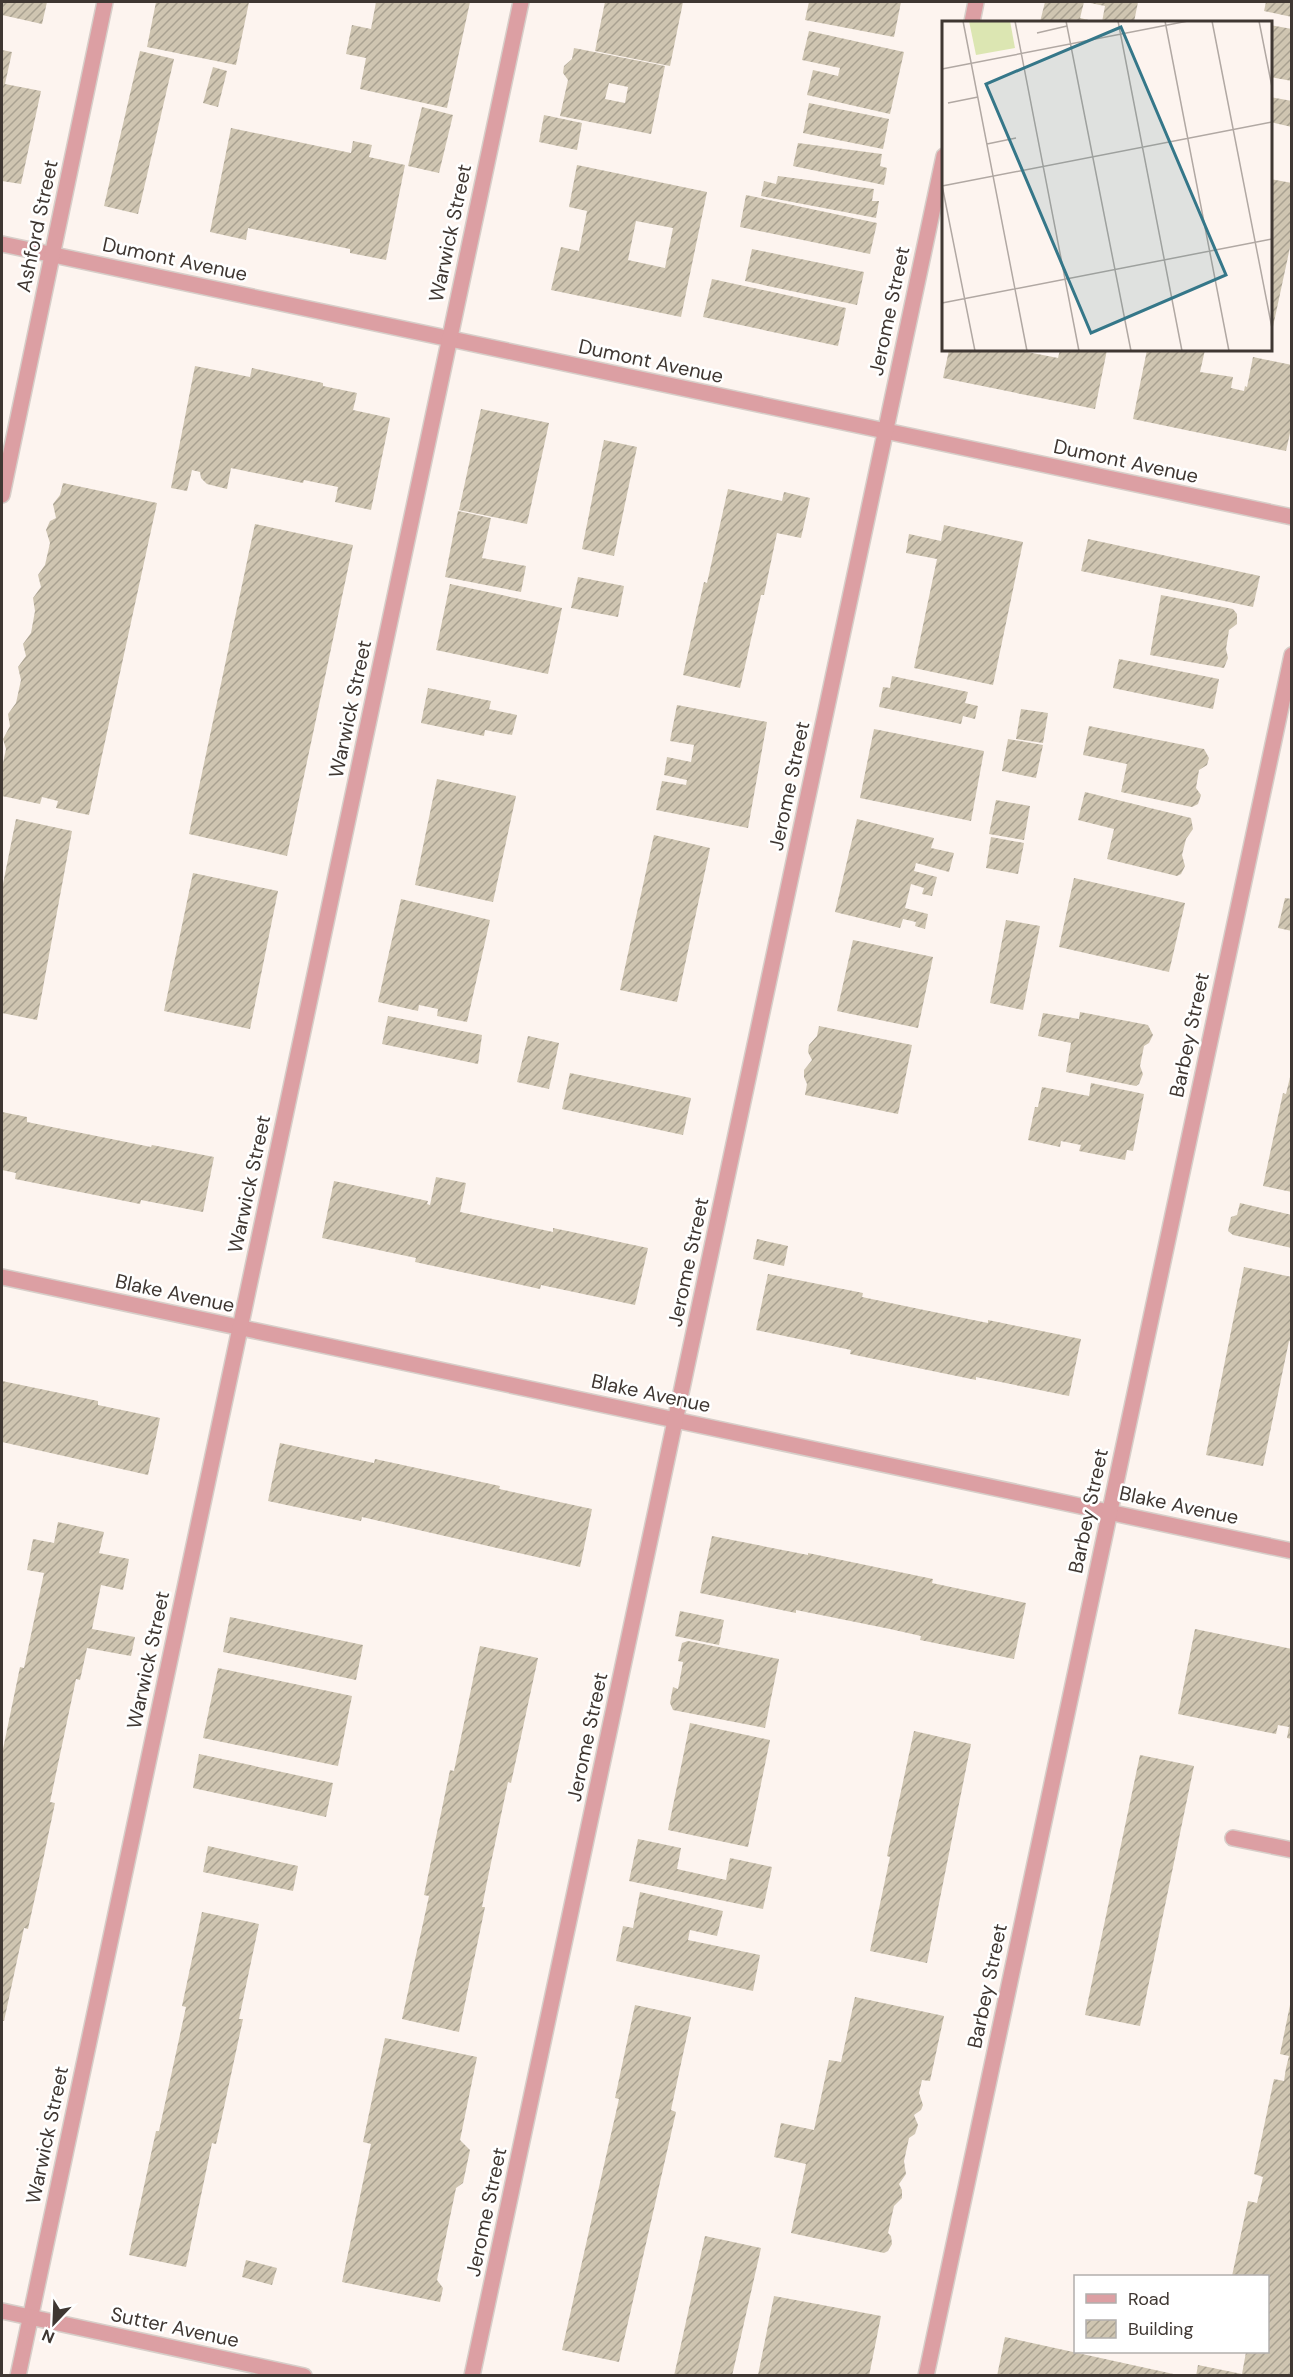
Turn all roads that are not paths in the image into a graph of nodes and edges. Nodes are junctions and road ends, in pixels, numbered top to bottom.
1 (105, 2) edge
2 (521, 2) edge
3 (976, 2) edge
4 (972, 21) edge
5 (942, 165) edge
6 (2, 244) edge
7 (52, 255) junction
8 (449, 340) junction
9 (885, 432) junction
10 (2, 495) edge
11 (1292, 517) edge
12 (1292, 655) edge
13 (2, 1277) edge
14 (240, 1328) junction
15 (676, 1420) junction
16 (1109, 1512) junction
17 (1292, 1551) edge
18 (1233, 1838) dead end
19 (1292, 1850) edge
20 (2, 2312) edge
21 (30, 2317) junction
22 (18, 2376) edge
23 (304, 2376) edge
24 (472, 2376) edge
25 (926, 2376) edge

1 - 7 street, Ashford Street
2 - 8 street, Warwick Street
3 - 4 street
5 - 9 street, Jerome Street
6 - 7 street, Dumont Avenue
7 - 8 street, Dumont Avenue
7 - 10 street, Ashford Street
8 - 9 street, Dumont Avenue
8 - 14 street, Warwick Street
9 - 11 street, Dumont Avenue
9 - 15 street, Jerome Street
12 - 16 street, Barbey Street
13 - 14 street, Blake Avenue
14 - 15 street, Blake Avenue
14 - 21 street, Warwick Street
15 - 16 street, Blake Avenue
15 - 24 street, Jerome Street
16 - 17 street, Blake Avenue
16 - 25 street, Barbey Street
18 - 19 street
20 - 21 street, Sutter Avenue
21 - 22 street, Warwick Street
21 - 23 street, Sutter Avenue

